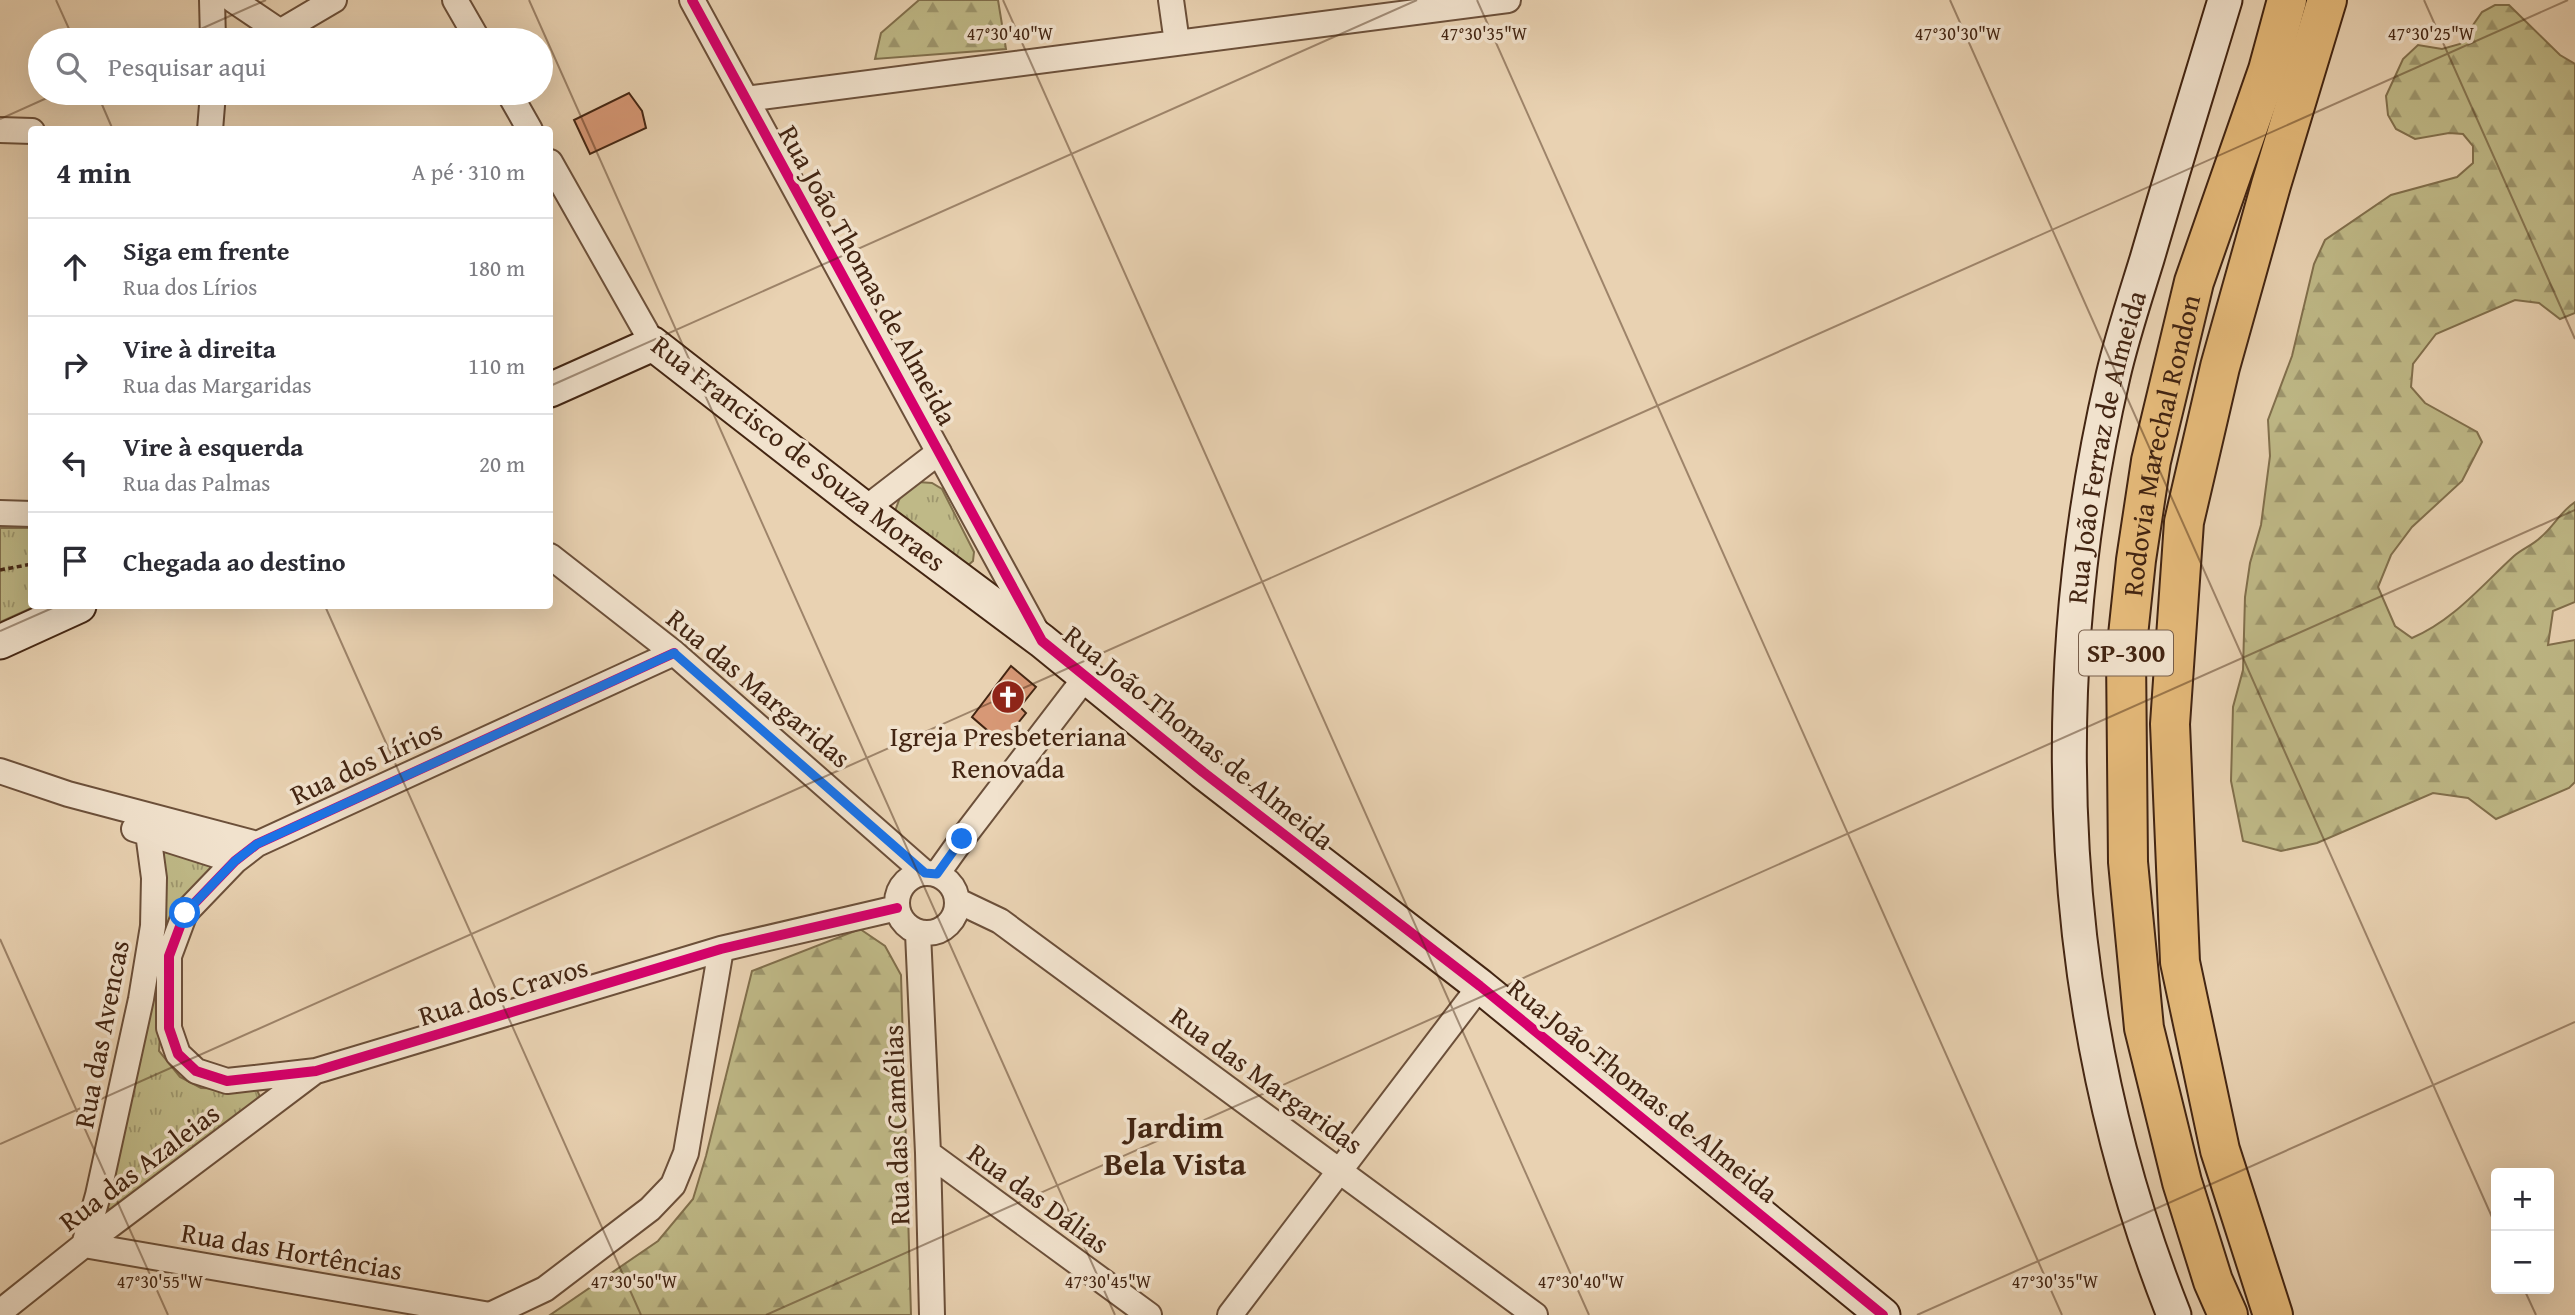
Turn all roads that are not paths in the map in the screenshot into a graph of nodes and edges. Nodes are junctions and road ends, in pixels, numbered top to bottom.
1 (212, 0) edge
2 (233, 0) edge
3 (334, 0) edge
4 (455, 0) edge
5 (692, 0) edge
6 (1171, 0) edge
7 (1508, 0) edge
8 (2225, 0) edge
9 (2287, 0) edge
10 (2327, 0) edge
11 (213, 28) edge
12 (263, 28) edge
13 (286, 28) edge
14 (471, 28) edge
15 (1177, 43) junction
16 (747, 99) junction
17 (212, 105) edge
18 (516, 105) edge
19 (211, 126) edge
20 (528, 126) edge
21 (0, 130) edge
22 (28, 131) edge
23 (553, 167) edge
24 (653, 344) junction
25 (553, 389) edge
26 (939, 452) junction
27 (865, 509) junction
28 (0, 513) edge
29 (28, 514) edge
30 (553, 558) edge
31 (72, 609) edge
32 (1042, 641) junction
33 (0, 642) edge
34 (674, 653) junction
35 (1086, 678) junction
36 (0, 771) edge
37 (0, 787) edge
38 (148, 833) junction
39 (257, 844) junction
40 (235, 861) junction
41 (931, 874) junction
42 (958, 901) junction
43 (897, 908) junction
44 (918, 933) junction
45 (721, 949) junction
46 (1479, 986) junction
47 (167, 1003) joint
48 (316, 1072) junction
49 (928, 1153) junction
50 (1340, 1171) junction
51 (84, 1245) junction
52 (1866, 1310) edge
53 (0, 1311) edge
54 (490, 1315) edge
55 (932, 1315) edge
56 (1149, 1315) edge
57 (1230, 1315) edge
58 (1535, 1315) edge
59 (2174, 1315) edge
60 (2228, 1315) edge
61 (2273, 1315) edge

1 - 11 street
2 - 12 street
3 - 13 street
4 - 14 street
5 - 16 street, Rua João Thomas de Almeida
6 - 15 street
7 - 15 street
8 - 59 street, Rua João Ferraz de Almeida
9 - 60 highway, Rodovia Marechal Rondon / SP-300
10 - 61 highway, Rodovia Marechal Rondon / SP-300
15 - 16 street
16 - 26 street, Rua João Thomas de Almeida
17 - 19 street
18 - 20 street
21 - 22 street
23 - 24 street, Rua Francisco de Souza Moraes
24 - 25 street
24 - 27 street, Rua Francisco de Souza Moraes
26 - 27 street
26 - 32 street, Rua João Thomas de Almeida
27 - 32 street, Rua Francisco de Souza Moraes
28 - 29 street
30 - 34 street, Rua das Margaridas
31 - 33 street
32 - 35 street, Rua João Thomas de Almeida
34 - 39 street, Rua dos Lírios
34 - 41 street, Rua das Margaridas
35 - 41 street
35 - 46 street, Rua João Thomas de Almeida
36 - 39 street
37 - 38 street
38 - 40 street
38 - 51 street, Rua das Avencas
39 - 40 street, Rua dos Lírios
40 - 47 street, Rua dos Lírios
41 - 42 street
41 - 43 street
42 - 44 street
42 - 50 street, Rua das Margaridas
43 - 44 street
43 - 45 street, Rua dos Cravos
44 - 49 street, Rua das Camélias
45 - 48 street, Rua dos Cravos
45 - 54 street
46 - 50 street
46 - 52 street, Rua João Thomas de Almeida
47 - 48 street, Rua dos Cravos
48 - 51 street, Rua das Azaleias
49 - 55 street, Rua das Camélias
49 - 56 street, Rua das Dálias
50 - 57 street
50 - 58 street, Rua das Margaridas
51 - 53 street, Rua das Azaleias
51 - 54 street, Rua das Hortências

